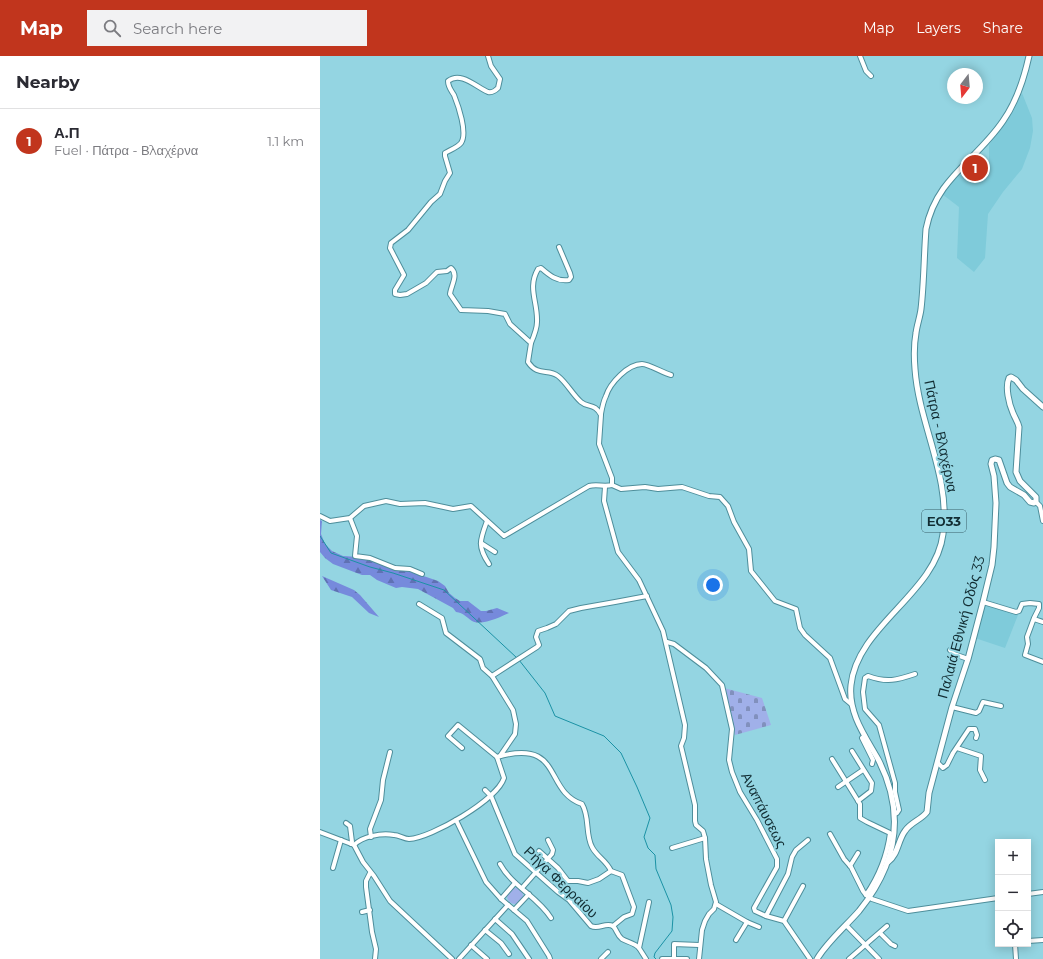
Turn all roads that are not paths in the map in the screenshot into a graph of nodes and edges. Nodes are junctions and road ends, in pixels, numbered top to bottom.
1 (488, 56) edge
2 (860, 56) edge
3 (1029, 56) edge
4 (871, 76) dead end
5 (559, 247) dead end
6 (531, 343) junction
7 (671, 375) dead end
8 (1043, 407) edge
9 (601, 415) junction
10 (612, 485) junction
11 (605, 487) junction
12 (1036, 502) junction
13 (320, 516) edge
14 (350, 518) junction
15 (486, 521) junction
16 (1043, 521) edge
17 (481, 543) junction
18 (495, 552) dead end
19 (489, 564) dead end
20 (422, 574) dead end
21 (647, 596) junction
22 (983, 602) junction
23 (420, 604) dead end
24 (1034, 619) junction
25 (1043, 622) edge
26 (667, 642) junction
27 (950, 650) dead end
28 (968, 659) junction
29 (1043, 662) edge
30 (915, 674) dead end
31 (492, 676) junction
32 (851, 704) junction
33 (1001, 706) dead end
34 (952, 707) junction
35 (865, 736) junction
36 (976, 738) dead end
37 (462, 748) dead end
38 (957, 748) junction
39 (852, 751) dead end
40 (390, 752) dead end
41 (499, 757) junction
42 (832, 759) dead end
43 (938, 763) junction
44 (872, 764) dead end
45 (863, 770) junction
46 (985, 780) dead end
47 (846, 781) junction
48 (838, 787) dead end
49 (485, 790) dead end
50 (490, 796) junction
51 (858, 801) junction
52 (895, 814) junction
53 (456, 820) junction
54 (346, 823) dead end
55 (320, 832) edge
56 (830, 834) dead end
57 (371, 837) junction
58 (705, 838) junction
59 (342, 840) junction
60 (548, 840) dead end
61 (808, 840) dead end
62 (352, 845) junction
63 (672, 848) dead end
64 (539, 851) dead end
65 (858, 853) dead end
66 (548, 859) junction
67 (888, 862) junction
68 (500, 864) dead end
69 (850, 866) junction
70 (333, 868) dead end
71 (611, 871) junction
72 (370, 873) junction
73 (536, 873) junction
74 (515, 883) junction
75 (803, 886) dead end
76 (522, 888) junction
77 (1043, 892) edge
78 (529, 894) junction
79 (1031, 894) edge
80 (868, 896) junction
81 (995, 898) edge
82 (501, 899) junction
83 (650, 902) dead end
84 (716, 904) junction
85 (508, 905) junction
86 (370, 910) junction
87 (514, 910) junction
88 (362, 912) dead end
89 (766, 916) junction
90 (552, 918) dead end
91 (495, 919) junction
92 (784, 921) junction
93 (746, 922) junction
94 (846, 925) junction
95 (613, 926) junction
96 (887, 926) dead end
97 (759, 927) dead end
98 (485, 930) junction
99 (880, 933) junction
100 (736, 940) dead end
101 (1043, 940) edge
102 (1031, 941) edge
103 (471, 945) junction
104 (699, 945) junction
105 (865, 945) junction
106 (895, 946) dead end
107 (1015, 947) edge
108 (639, 948) junction
109 (608, 952) dead end
110 (509, 954) dead end
111 (550, 957) edge
112 (375, 959) edge
113 (452, 959) edge
114 (459, 959) edge
115 (487, 959) edge
116 (530, 959) edge
117 (601, 959) edge
118 (646, 959) edge
119 (662, 959) edge
120 (674, 959) edge
121 (686, 959) edge
122 (699, 959) edge
123 (810, 959) edge
124 (817, 959) edge
125 (849, 959) edge
126 (879, 959) edge
127 (1016, 959) edge

1 - 6 street
2 - 4 street
3 - 32 main road, Πάτρα - Βλαχέρνα / ΕΟ33
5 - 6 street
6 - 9 street
7 - 9 street
8 - 12 main road
9 - 10 street
10 - 11 street
10 - 32 street
11 - 15 street
11 - 21 street
12 - 16 street
12 - 22 main road, Παλαιά Εθνική Οδός 33
13 - 14 street
14 - 15 street
14 - 20 street
15 - 17 street
17 - 18 street
17 - 19 street
21 - 26 street
21 - 31 street
22 - 24 street
22 - 28 main road, Παλαιά Εθνική Οδός 33
23 - 31 street
24 - 25 street
24 - 29 street
26 - 58 street
26 - 89 street, Αναπάυσεως
27 - 28 street
28 - 34 main road, Παλαιά Εθνική Οδός 33
30 - 52 street
31 - 41 street
32 - 35 main road, Πάτρα - Βλαχέρνα / ΕΟ33
33 - 34 street
34 - 43 main road, Παλαιά Εθνική Οδός 33
35 - 44 street
35 - 52 main road, Πάτρα - Βλαχέρνα / ΕΟ33
36 - 38 street
37 - 41 street
38 - 43 street
38 - 46 street
39 - 45 street
40 - 57 street
41 - 50 street
41 - 71 street
42 - 47 street
43 - 67 main road, Παλαιά Εθνική Οδός 33
45 - 47 street
45 - 51 street
47 - 48 street
47 - 51 street
49 - 50 street, Ρήγα Φερραίου
50 - 53 street
50 - 73 street, Ρήγα Φερραίου
51 - 80 street
52 - 67 main road, Πάτρα - Βλαχέρνα / ΕΟ33
53 - 57 street
53 - 82 street
54 - 62 street
55 - 59 street
56 - 69 street
57 - 62 street
58 - 63 street
58 - 84 street
59 - 62 street
59 - 70 street
60 - 66 street
61 - 89 street
62 - 72 street
64 - 66 street
65 - 69 street
66 - 71 street
66 - 73 street
67 - 80 main road, Πάτρα - Βλαχέρνα / ΕΟ33
68 - 74 street
69 - 80 street
71 - 95 street
72 - 86 street
72 - 113 street
73 - 76 street
73 - 95 street, Ρήγα Φερραίου
74 - 76 street
74 - 82 street
75 - 92 street
76 - 78 street
77 - 79 street
78 - 87 street
78 - 90 street
80 - 81 street
80 - 94 main road, Πάτρα - Βλαχέρνα / ΕΟ33
82 - 85 street
83 - 108 street
84 - 93 street
84 - 104 street
85 - 87 street
85 - 91 street
86 - 88 street
86 - 112 street
87 - 111 street
89 - 92 street
91 - 98 street
91 - 116 street
92 - 123 street
93 - 97 street
93 - 100 street
94 - 105 street
94 - 124 main road, Πάτρα - Βλαχέρνα / ΕΟ33
95 - 108 street
96 - 99 street
98 - 103 street
98 - 110 street
99 - 105 street
99 - 106 street
101 - 102 street
103 - 114 street
103 - 115 street
104 - 120 street
104 - 122 street
105 - 125 street
105 - 126 street
107 - 127 street
108 - 118 street
109 - 117 street
119 - 120 street
120 - 121 street

